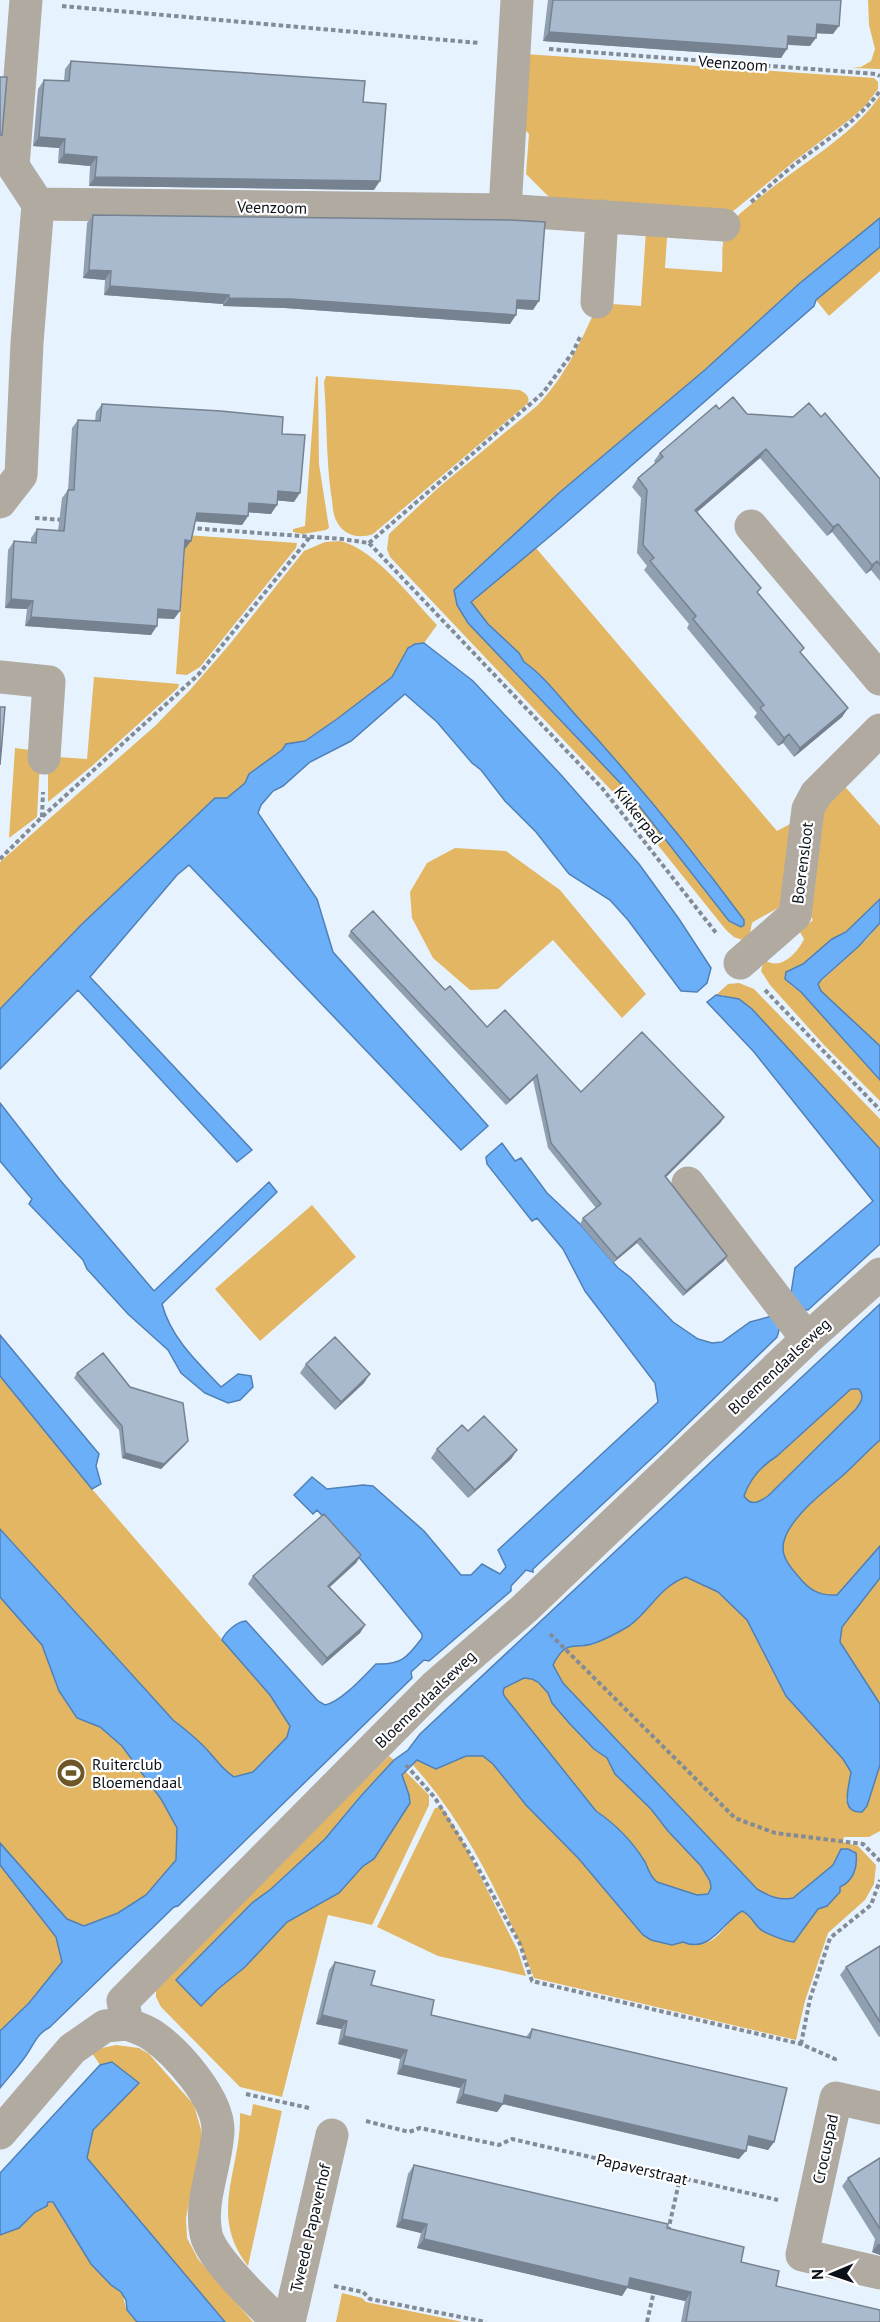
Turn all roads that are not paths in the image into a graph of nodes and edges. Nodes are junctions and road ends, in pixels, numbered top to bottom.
1 (517, 0) edge
2 (26, 1) edge
3 (11, 44) edge
4 (38, 204) junction
5 (505, 210) junction
6 (602, 216) junction
7 (724, 225) road end
8 (597, 302) road end
9 (14, 342) edge
10 (12, 510) edge
11 (751, 526) dead end
12 (0, 677) edge
13 (880, 679) edge
14 (880, 730) edge
15 (44, 758) dead end
16 (741, 963) road end
17 (688, 1183) dead end
18 (880, 1274) edge
19 (794, 1324) junction
20 (127, 2024) junction
21 (880, 2108) edge
22 (335, 2121) road end
23 (0, 2133) edge
24 (880, 2273) edge
25 (278, 2322) edge
26 (290, 2322) edge

1 - 5 street
2 - 3 street
3 - 4 street
4 - 5 street, Veenzoom
4 - 9 street
5 - 6 street, Veenzoom
6 - 7 street, Veenzoom
6 - 8 street
9 - 10 street
11 - 13 street
12 - 15 street
14 - 16 street, Boerensloot
17 - 19 street
18 - 19 street, Bloemendaalseweg
19 - 20 street, Bloemendaalseweg
20 - 23 street
20 - 25 street
21 - 24 street, Crocuspad
22 - 26 street, Tweede Papaverhof

